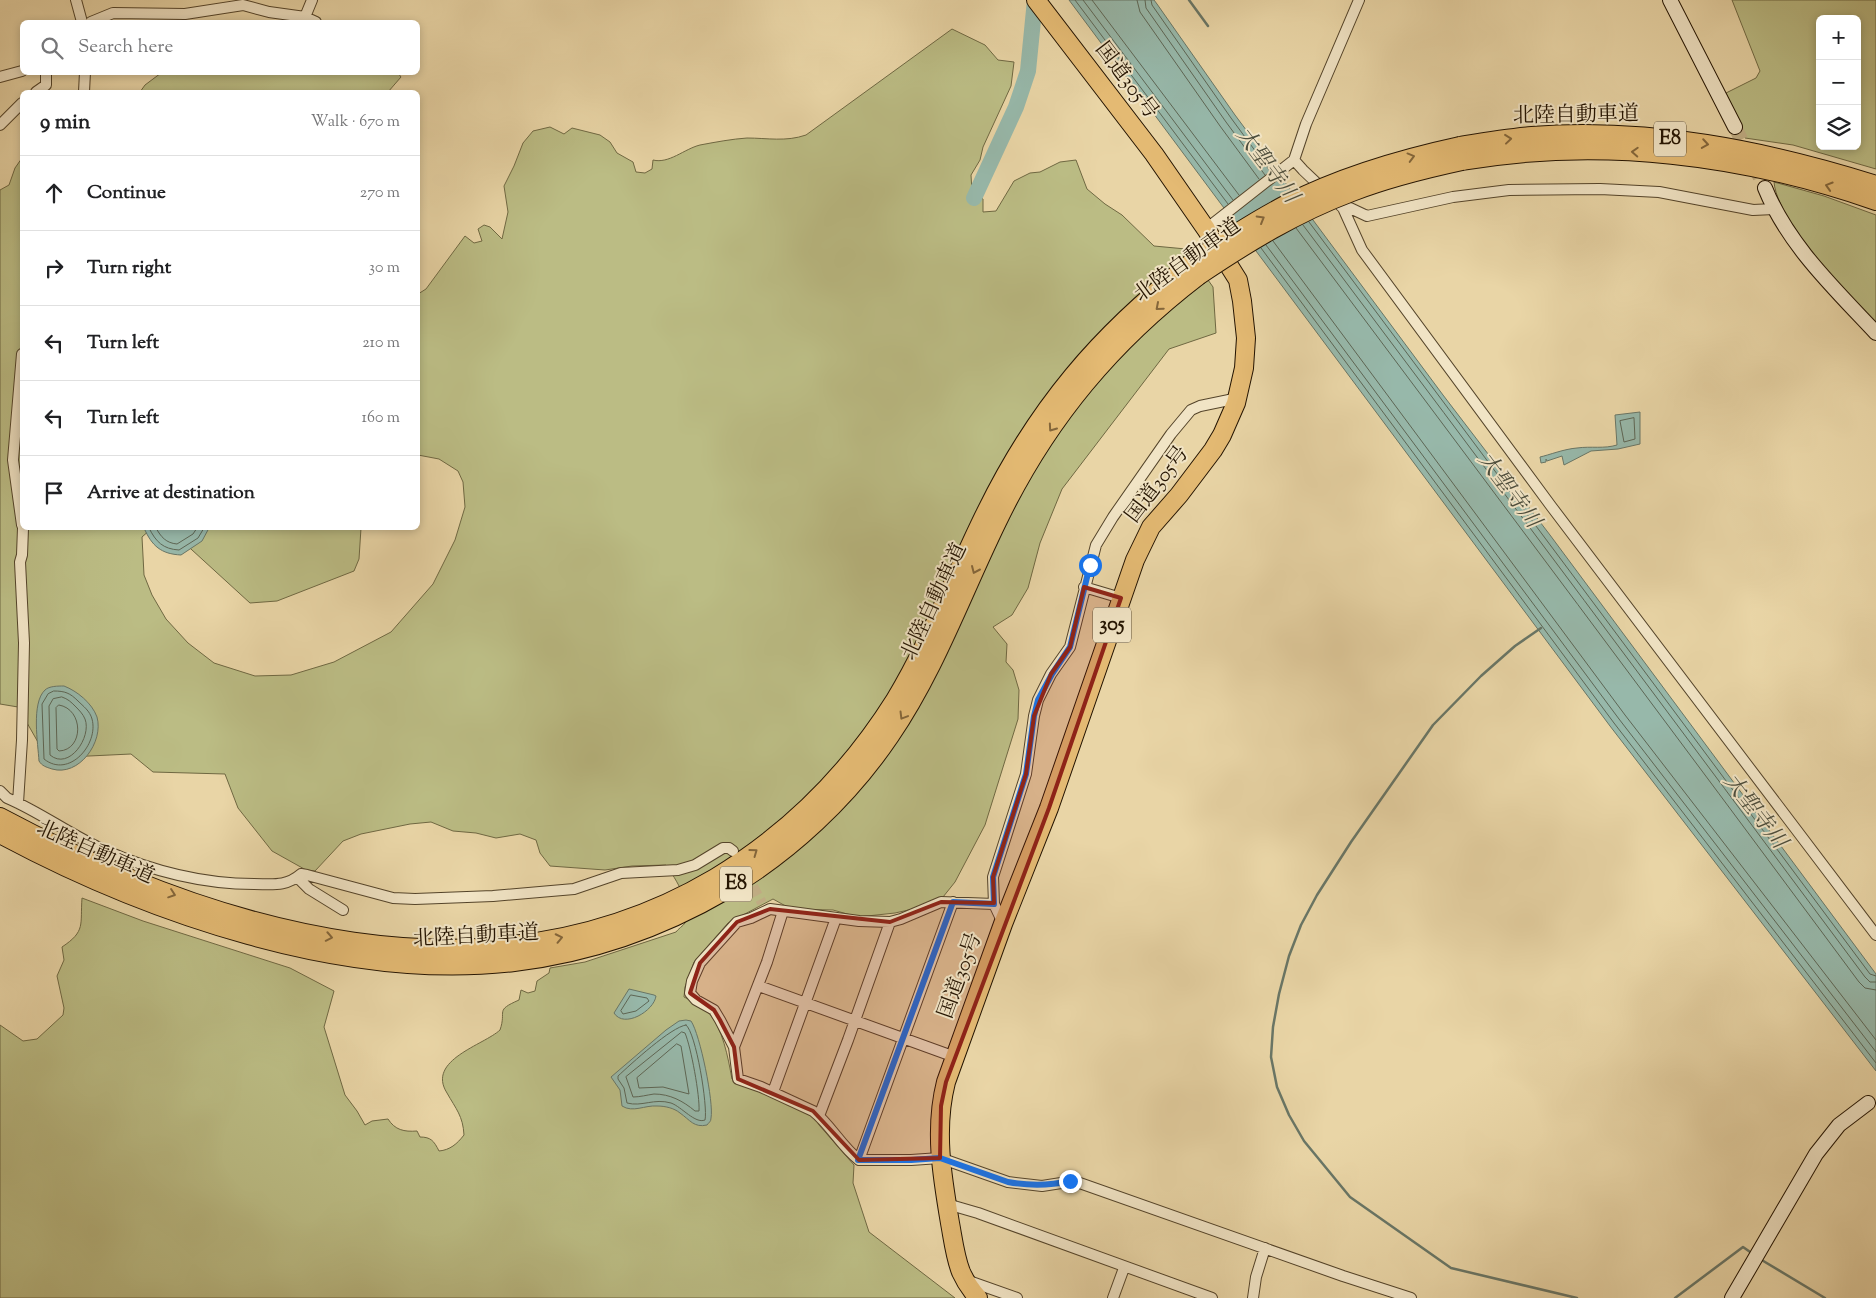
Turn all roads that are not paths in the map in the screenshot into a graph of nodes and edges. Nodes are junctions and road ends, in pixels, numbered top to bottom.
1 (76, 0) edge
2 (312, 0) edge
3 (1359, 0) edge
4 (1670, 0) edge
5 (228, 4) edge
6 (1041, 6) edge
7 (305, 17) junction
8 (81, 20) edge
9 (96, 20) edge
10 (312, 20) edge
11 (20, 72) edge
12 (46, 75) edge
13 (85, 75) edge
14 (0, 77) edge
15 (39, 90) edge
16 (84, 90) edge
17 (20, 105) edge
18 (0, 125) edge
19 (1735, 127) tunnel mouth
20 (1461, 154) junction
21 (1294, 160) junction
22 (1876, 185) edge
23 (1765, 188) tunnel mouth
24 (1876, 201) edge
25 (1344, 208) junction
26 (1774, 209) junction
27 (1210, 226) junction
28 (1194, 270) junction
29 (1876, 333) edge
30 (20, 378) edge
31 (1238, 397) junction
32 (20, 506) edge
33 (23, 530) edge
34 (1084, 587) junction
35 (1122, 598) junction
36 (0, 791) edge
37 (18, 802) junction
38 (0, 817) edge
39 (0, 834) edge
40 (733, 851) dead end
41 (297, 877) junction
42 (953, 902) junction
43 (994, 904) junction
44 (343, 910) dead end
45 (783, 911) junction
46 (836, 918) junction
47 (890, 922) junction
48 (1003, 924) junction
49 (1876, 934) edge
50 (759, 986) junction
51 (806, 1002) junction
52 (855, 1020) junction
53 (903, 1037) junction
54 (734, 1047) junction
55 (955, 1057) junction
56 (773, 1092) junction
57 (1872, 1100) edge
58 (819, 1116) junction
59 (940, 1158) junction
60 (858, 1160) junction
61 (947, 1204) junction
62 (1265, 1248) junction
63 (1124, 1268) junction
64 (966, 1280) junction
65 (1386, 1295) edge
66 (978, 1298) edge
67 (1017, 1298) edge
68 (1113, 1298) edge
69 (1212, 1298) edge
70 (1253, 1298) edge
71 (1411, 1298) edge
72 (1732, 1298) edge

1 - 8 street
2 - 7 street
3 - 21 street
4 - 19 main road
5 - 7 street
5 - 9 street
6 - 27 highway, 国道305号 / 305
7 - 10 street
11 - 14 street
12 - 15 street
13 - 16 street
17 - 18 street
20 -> 22 highway, 北陸自動車道 / E8
24 -> 20 highway, 北陸自動車道 / E8
20 - 28 highway, 北陸自動車道 / E8, bridge
21 - 25 street
21 - 27 street
23 - 26 main road
25 - 26 street
25 - 49 street
26 - 29 main road
27 - 31 highway, 国道305号 / 305
38 -> 28 highway, 北陸自動車道 / E8
28 -> 39 highway, 北陸自動車道 / E8
30 - 32 street
31 - 34 street
31 - 35 highway, 国道305号 / 305
33 - 37 street
34 - 35 street
34 - 43 street
35 - 48 highway, 国道305号 / 305
36 - 37 street
37 - 41 street
40 - 41 street
41 - 44 street
42 - 43 street
42 - 47 street
42 - 53 street
43 - 48 street
45 - 46 street
45 - 50 street
45 - 54 street
46 - 47 street
46 - 51 street
47 - 52 street
48 - 55 highway, 国道305号 / 305
50 - 51 street
50 - 54 street
51 - 52 street
51 - 56 street
52 - 53 street
52 - 58 street
53 - 55 street
53 - 60 street
54 - 56 street
55 - 59 highway, 国道305号 / 305
56 - 58 street
57 - 72 main road
58 - 60 street
59 - 60 street
59 - 61 highway, 国道305号 / 305
59 - 62 street
61 - 63 street
61 - 64 highway, 国道305号 / 305
62 - 65 street
62 - 70 street
63 - 68 street
63 - 69 street
64 - 66 highway, 国道305号 / 305
64 - 67 street
65 - 71 street

